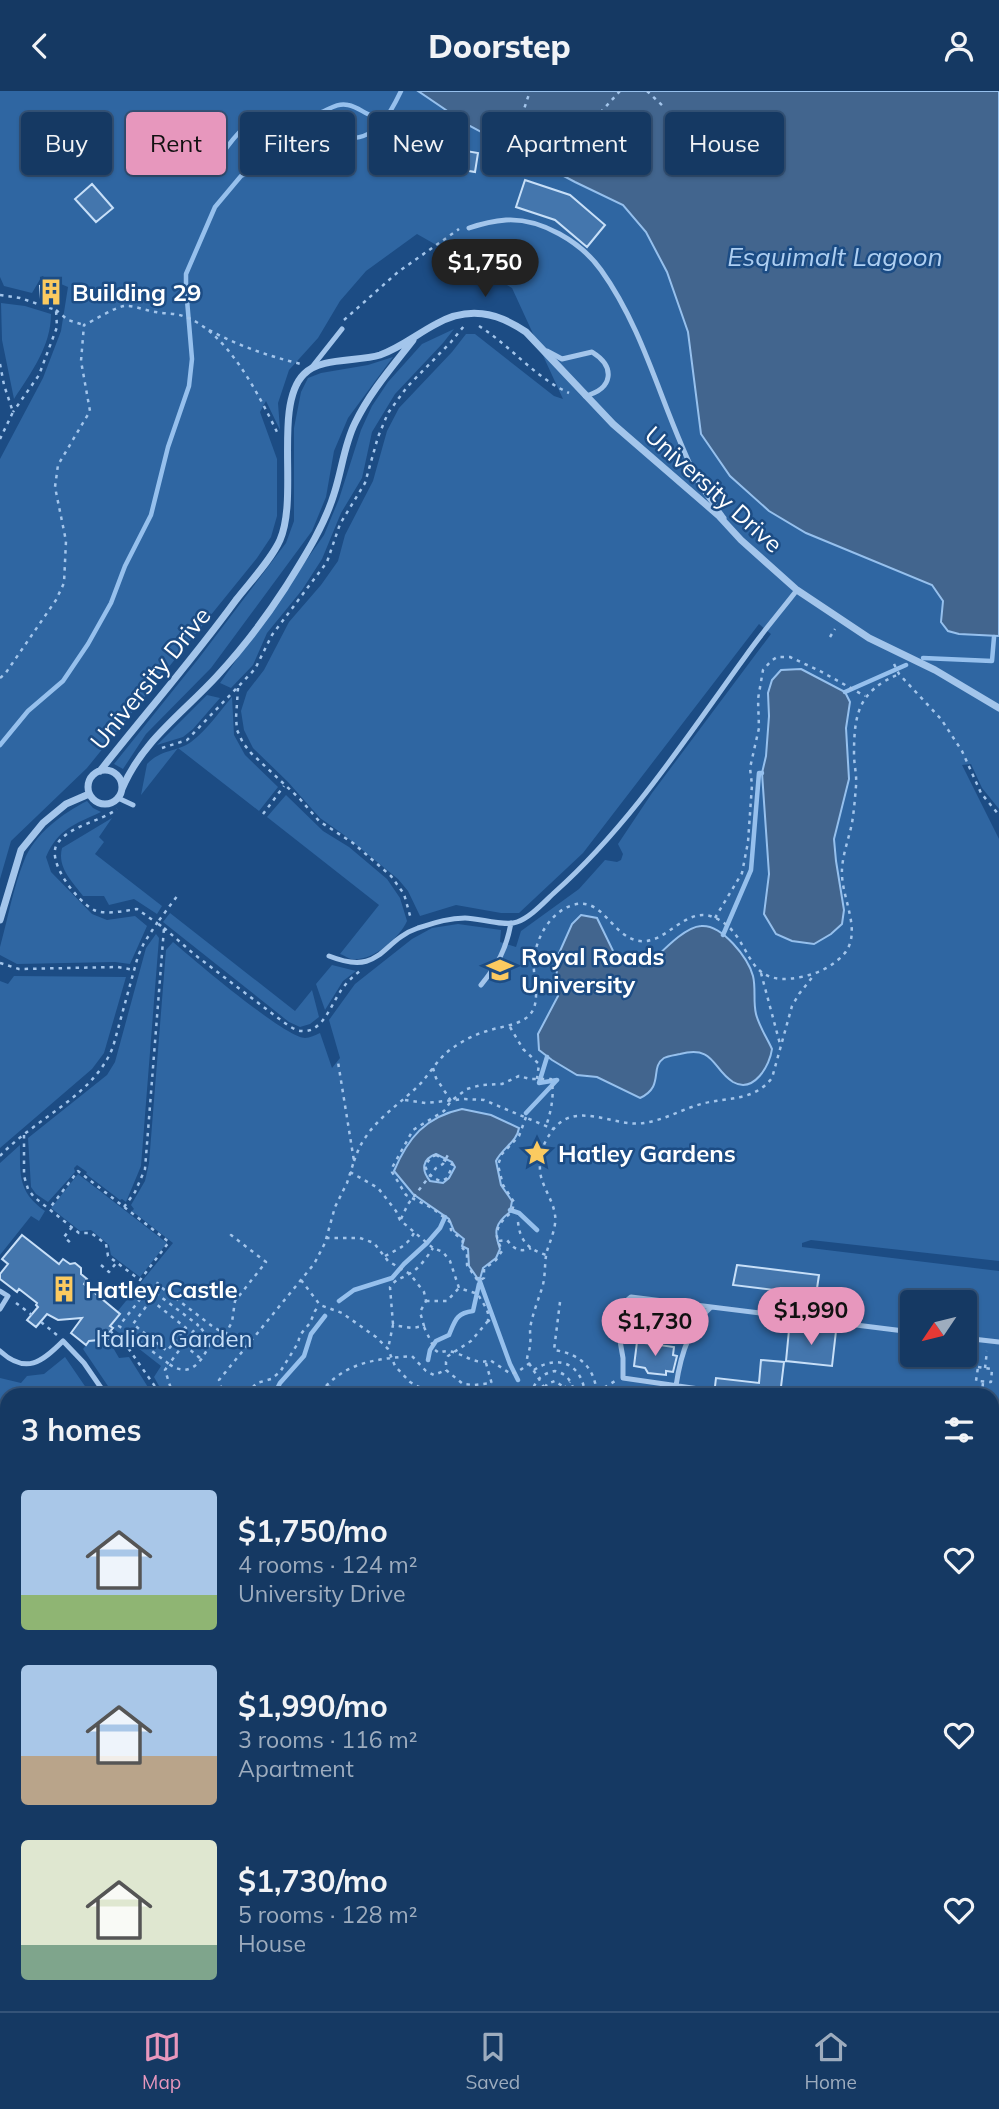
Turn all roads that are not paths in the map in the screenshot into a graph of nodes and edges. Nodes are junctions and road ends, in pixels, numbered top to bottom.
1 (469, 228) road end
2 (342, 329) road end
3 (417, 336) junction
4 (542, 349) junction
5 (312, 367) junction
6 (585, 396) junction
7 (741, 540) junction
8 (797, 590) junction
9 (999, 708) edge
10 (100, 771) junction
11 (122, 789) junction
12 (89, 794) junction
13 (122, 800) junction
14 (133, 805) dead end
15 (0, 920) edge
16 (511, 923) junction
17 (329, 956) dead end
18 (481, 985) dead end
19 (0, 1291) edge
20 (710, 1308) junction
21 (0, 1309) edge
22 (900, 1331) edge
23 (977, 1340) edge
24 (999, 1342) edge
25 (0, 1351) edge
26 (676, 1386) junction
27 (101, 1388) edge
28 (691, 1388) edge

1 - 7 lane
2 - 5 lane
3 - 4 street, University Drive
3 - 5 street, University Drive
3 - 11 street, University Drive
4 - 6 street, University Drive
4 - 6 lane
5 - 10 street, University Drive
6 - 7 street, University Drive
7 - 8 street, University Drive
8 - 9 street, University Drive
8 - 16 lane
10 - 11 street
10 - 12 street
11 - 13 street
12 - 13 street
12 - 15 street
13 - 14 lane
16 - 17 lane
16 - 18 lane
19 - 21 lane
20 - 22 lane
20 - 26 lane
20 - 26 lane
23 - 24 lane
25 - 27 lane
26 - 28 lane

